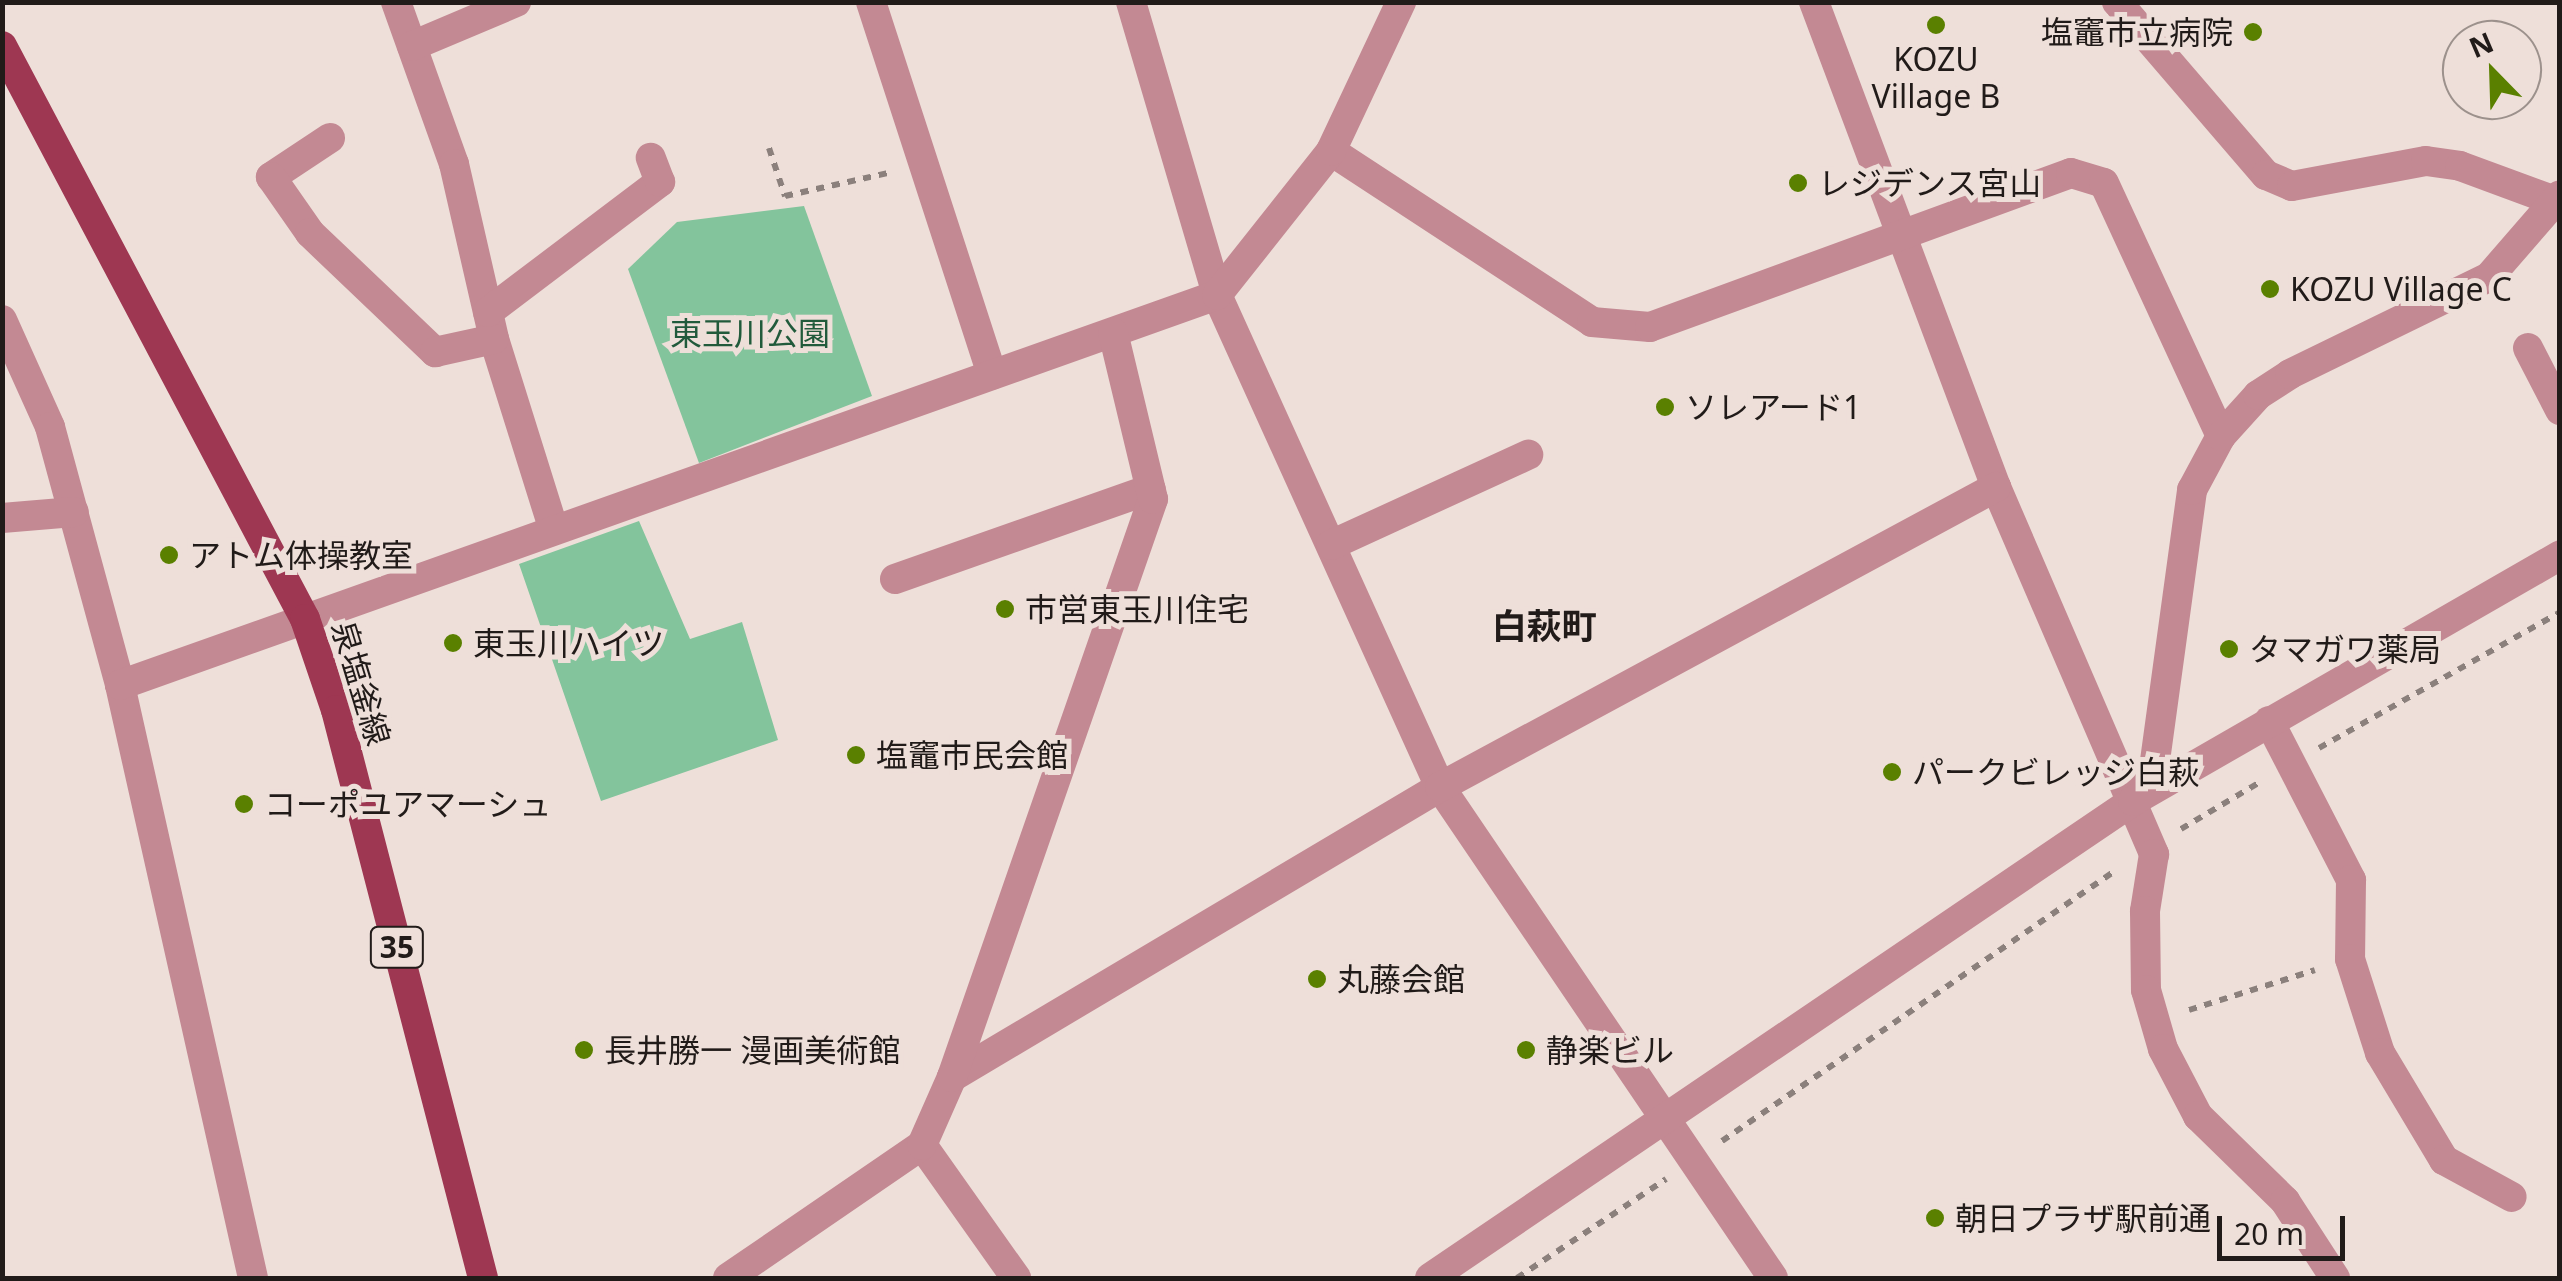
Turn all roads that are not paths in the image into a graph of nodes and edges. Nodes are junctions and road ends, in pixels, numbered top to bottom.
1 (396, 2) edge
2 (516, 2) edge
3 (871, 2) edge
4 (1131, 2) edge
5 (1401, 2) edge
6 (1814, 2) edge
7 (2117, 2) edge
8 (2, 46) edge
9 (412, 46) junction
10 (330, 138) dead end
11 (1332, 151) junction
12 (651, 158) dead end
13 (2557, 198) edge
14 (1901, 238) junction
15 (1217, 295) junction
16 (2, 320) edge
17 (491, 326) junction
18 (1113, 333) junction
19 (2528, 348) dead end
20 (992, 375) junction
21 (2560, 410) edge
22 (2221, 436) junction
23 (1528, 456) dead end
24 (1996, 487) junction
25 (1151, 489) junction
26 (74, 512) junction
27 (2, 518) edge
28 (554, 530) junction
29 (1331, 545) junction
30 (2560, 556) edge
31 (895, 579) dead end
32 (304, 618) junction
33 (120, 685) junction
34 (2268, 721) junction
35 (1440, 787) junction
36 (2142, 795) junction
37 (952, 1077) junction
38 (1667, 1119) junction
39 (922, 1145) junction
40 (2512, 1198) dead end
41 (253, 1278) edge
42 (483, 1278) edge
43 (728, 1278) edge
44 (1016, 1278) edge
45 (1430, 1278) edge
46 (1772, 1278) edge
47 (2335, 1278) edge

1 - 9 street
2 - 9 street
3 - 20 street
4 - 15 street
5 - 11 street
6 - 14 street
7 - 13 street
8 - 32 main road, 泉塩釜線 / 35
9 - 17 street
10 - 17 street
11 - 14 street
11 - 15 street
12 - 17 street
13 - 22 street
14 - 22 street
14 - 24 street
15 - 18 street
15 - 29 street
16 - 26 street
17 - 28 street
18 - 20 street
18 - 25 street
19 - 21 street
20 - 28 street
22 - 36 street
23 - 29 street
24 - 35 street
24 - 36 street
25 - 31 street
25 - 37 street
26 - 27 street
26 - 33 street
28 - 32 street
29 - 35 street
30 - 34 street
32 - 33 street
32 - 42 main road, 泉塩釜線 / 35
33 - 41 street
34 - 36 street
34 - 40 street
35 - 37 street
35 - 38 street
36 - 38 street
36 - 47 street
37 - 39 street
38 - 45 street
38 - 46 street
39 - 43 street
39 - 44 street

